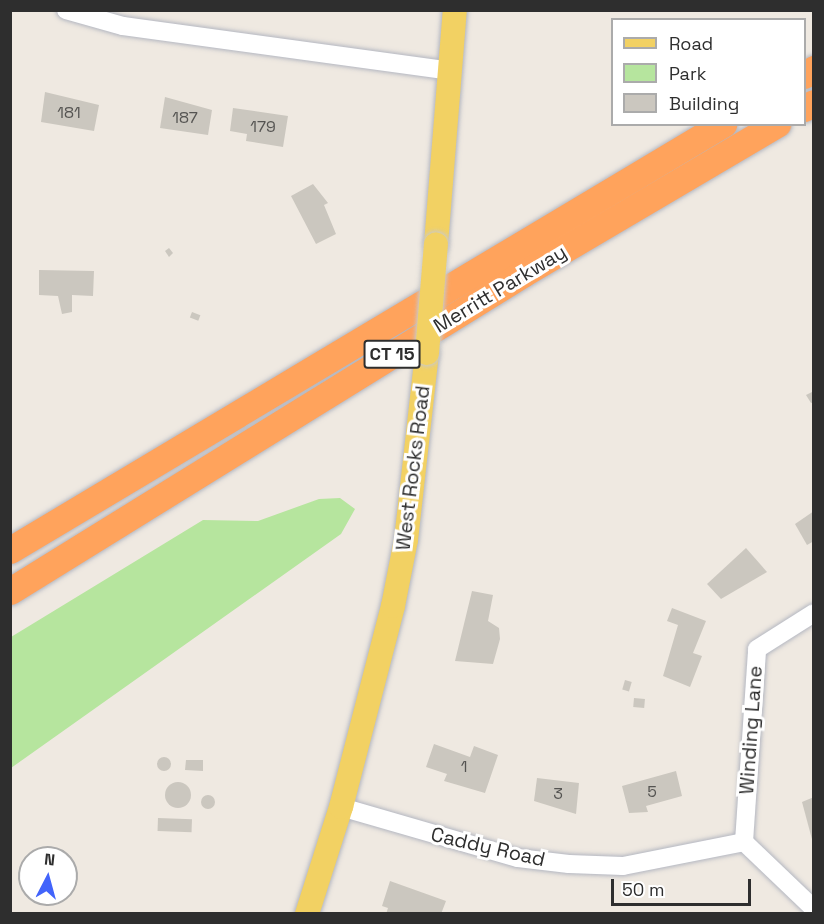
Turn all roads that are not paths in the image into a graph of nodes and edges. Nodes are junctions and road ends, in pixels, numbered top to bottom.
1 (66, 10) edge
2 (455, 10) edge
3 (450, 71) junction
4 (720, 126) edge
5 (774, 126) edge
6 (10, 550) edge
7 (10, 591) edge
8 (813, 613) edge
9 (341, 807) junction
10 (744, 842) junction
11 (813, 909) edge
12 (307, 914) edge

1 - 3 street
2 - 3 main road, West Rocks Road
3 - 9 main road, West Rocks Road, bridge
4 - 6 highway, Merritt Parkway / CT 15
5 - 7 highway, Merritt Parkway / CT 15
8 - 10 street, Winding Lane
9 - 10 street, Caddy Road
9 - 12 main road, West Rocks Road
10 - 11 street

